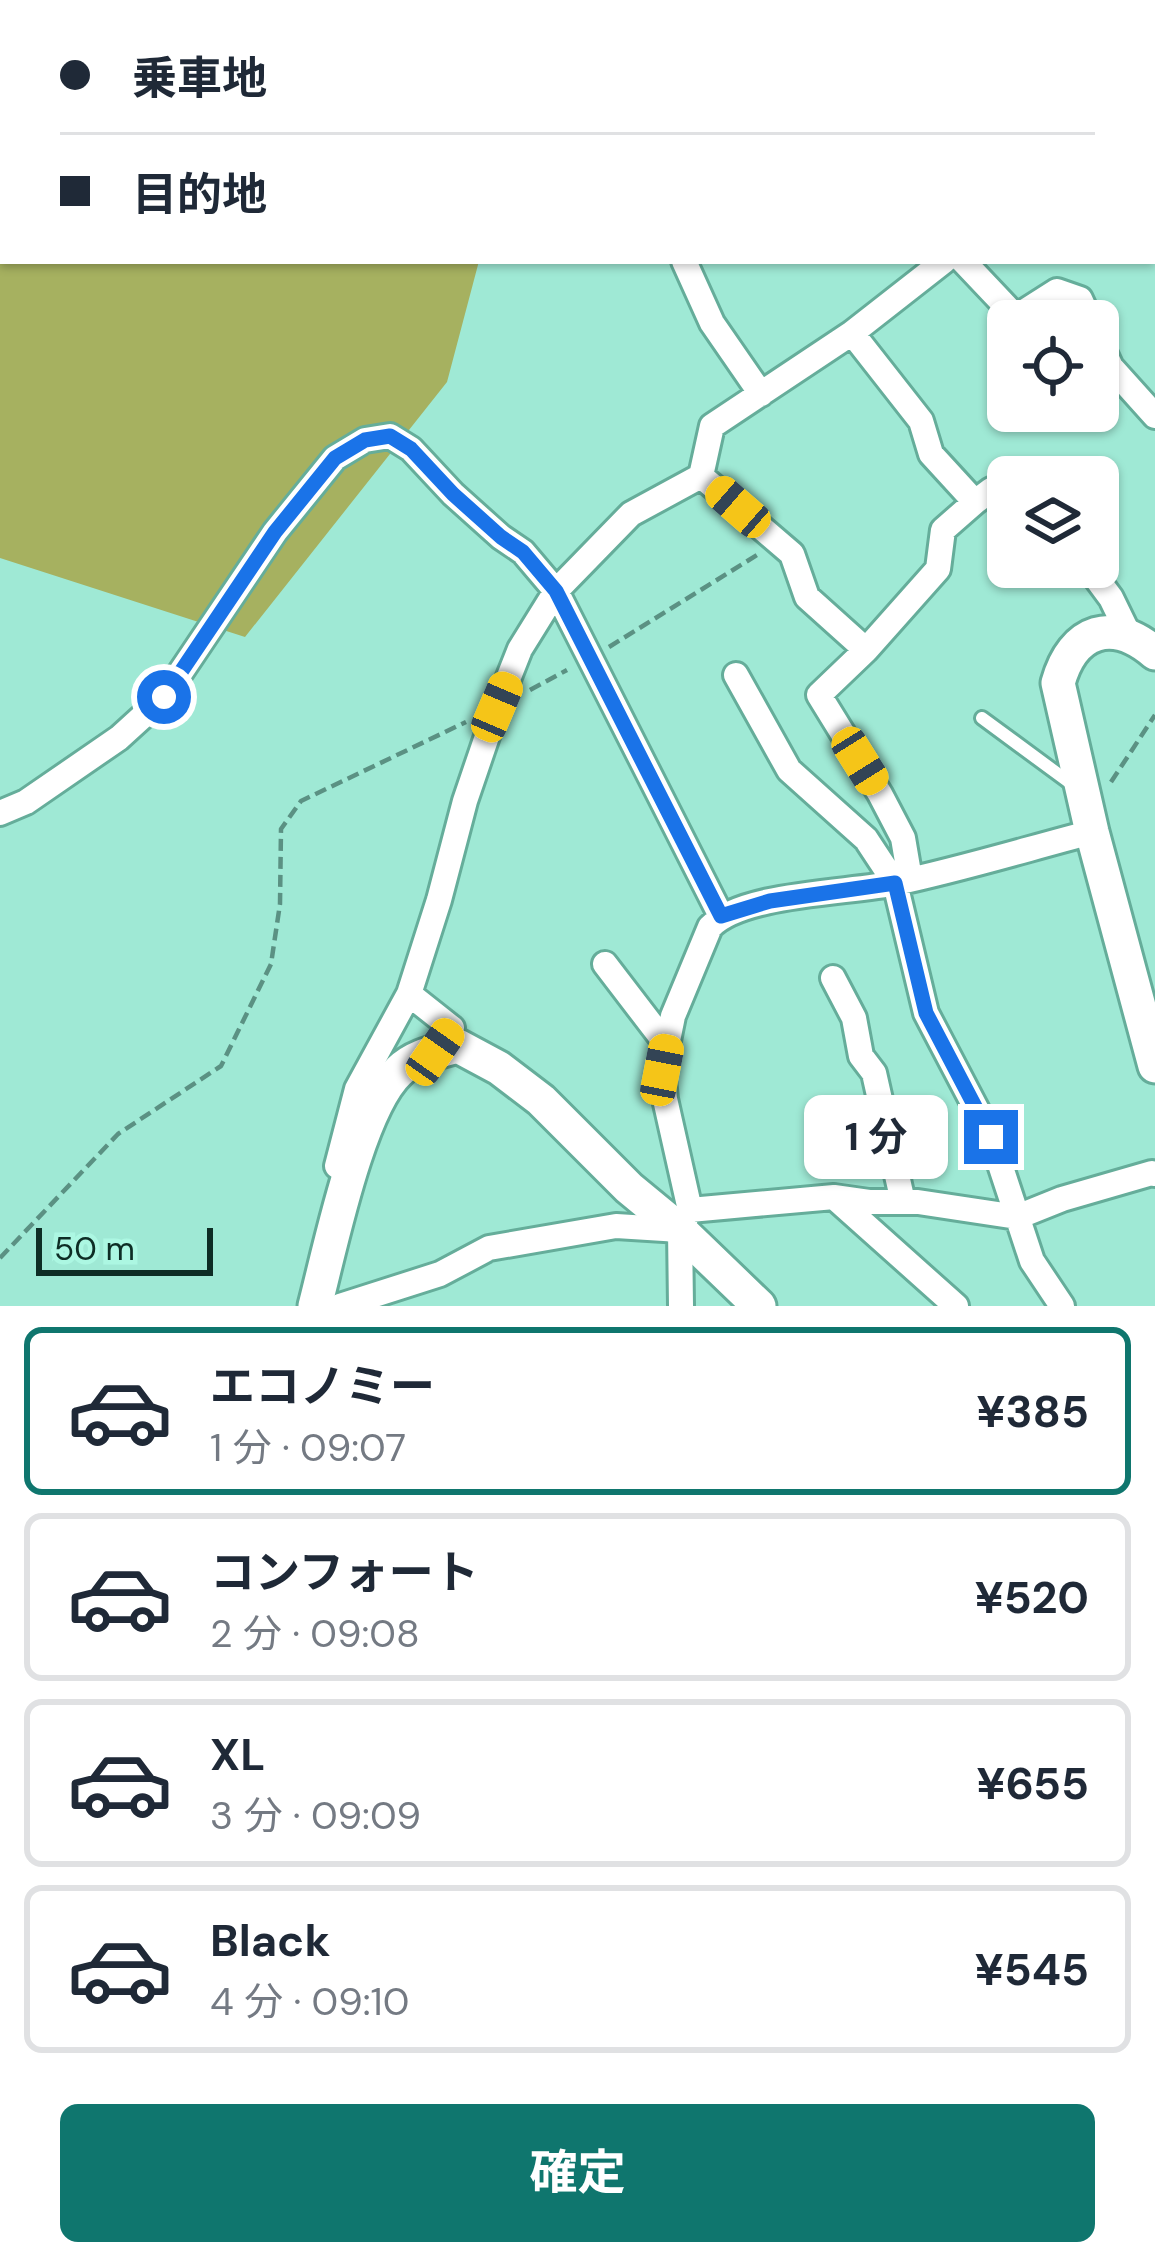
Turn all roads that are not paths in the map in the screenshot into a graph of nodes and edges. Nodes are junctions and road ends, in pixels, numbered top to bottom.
1 (685, 264) edge
2 (940, 264) edge
3 (966, 264) edge
4 (1000, 300) edge
5 (1043, 300) edge
6 (1080, 300) edge
7 (852, 333) junction
8 (1119, 376) edge
9 (761, 394) junction
10 (1155, 416) edge
11 (701, 476) junction
12 (987, 493) edge
13 (975, 502) junction
14 (1104, 588) edge
15 (556, 591) junction
16 (1142, 644) edge
17 (866, 650) junction
18 (736, 675) dead end
19 (982, 718) dead end
20 (1096, 788) junction
21 (0, 813) edge
22 (1092, 832) junction
23 (902, 881) junction
24 (721, 916) junction
25 (605, 964) dead end
26 (833, 978) dead end
27 (410, 992) junction
28 (668, 1045) junction
29 (435, 1052) junction
30 (1155, 1066) edge
31 (1155, 1174) edge
32 (344, 1196) junction
33 (834, 1197) junction
34 (903, 1202) junction
35 (1017, 1217) junction
36 (685, 1220) junction
37 (315, 1306) edge
38 (340, 1306) edge
39 (681, 1306) edge
40 (759, 1306) edge
41 (956, 1306) edge
42 (1062, 1306) edge

1 - 9 street
2 - 7 street
3 - 4 street
5 - 6 street
7 - 9 street
7 - 13 street
8 - 10 street
9 - 11 street
11 - 15 street
11 - 17 street
12 - 13 street
13 - 17 street
14 - 16 street
15 - 21 street
15 - 24 street
15 - 27 street
16 - 20 street
17 - 23 street
18 - 23 street
19 - 20 lane
20 - 22 street
22 - 23 street
22 - 30 street
23 - 24 street
23 - 35 street
24 - 28 street
25 - 28 street
26 - 34 street
27 - 29 street
27 - 32 street
28 - 36 street
29 - 32 street
29 - 36 street
31 - 35 street
32 - 37 street
33 - 34 street
33 - 36 street
33 - 41 street
34 - 35 street
35 - 42 street
36 - 38 street
36 - 39 street
36 - 40 street

